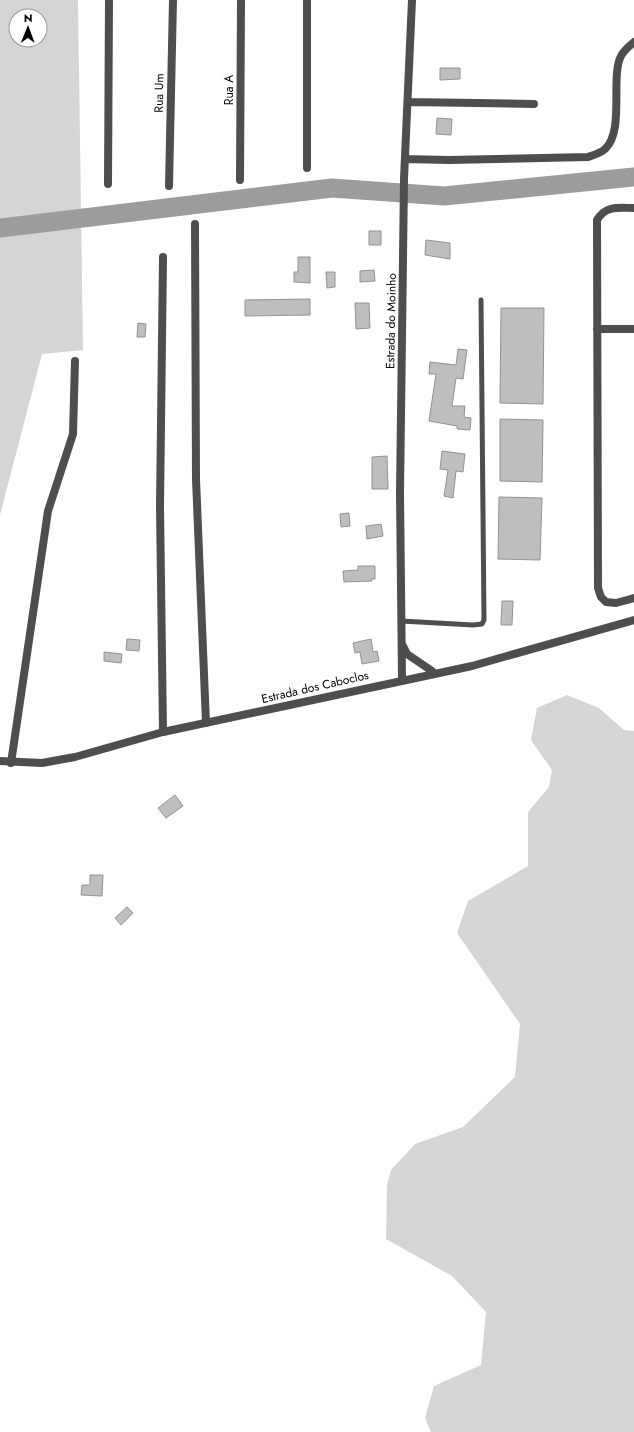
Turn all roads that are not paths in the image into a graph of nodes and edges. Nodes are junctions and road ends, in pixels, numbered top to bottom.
1 (109, 0) edge
2 (173, 0) edge
3 (241, 0) edge
4 (307, 0) edge
5 (412, 0) edge
6 (634, 42) edge
7 (408, 102) junction
8 (534, 104) dead end
9 (405, 159) junction
10 (307, 168) dead end
11 (240, 180) dead end
12 (108, 184) dead end
13 (169, 186) dead end
14 (634, 208) edge
15 (195, 224) dead end
16 (164, 257) dead end
17 (481, 300) dead end
18 (597, 329) junction
19 (634, 329) edge
20 (74, 361) dead end
21 (634, 598) edge
22 (634, 620) edge
23 (401, 621) junction
24 (402, 643) junction
25 (432, 673) junction
26 (402, 679) junction
27 (206, 724) junction
28 (163, 732) junction
29 (0, 761) edge
30 (11, 763) junction

1 - 12 street
2 - 13 street, Rua Um
3 - 11 street, Rua A
4 - 10 street
5 - 7 street, Estrada do Moinho
6 - 9 street
7 - 8 street
7 - 9 street, Estrada do Moinho
9 - 23 street, Estrada do Moinho
14 - 18 street
15 - 27 street
16 - 28 street
17 - 23 lane
18 - 19 street
18 - 21 street
20 - 30 street
22 - 25 street, Estrada dos Caboclos
23 - 24 street, Estrada do Moinho
24 - 25 street
24 - 26 street, Estrada do Moinho
25 - 26 street, Estrada dos Caboclos
26 - 27 street, Estrada dos Caboclos
27 - 28 street, Estrada dos Caboclos
28 - 30 street, Estrada dos Caboclos
29 - 30 street, Estrada dos Caboclos

